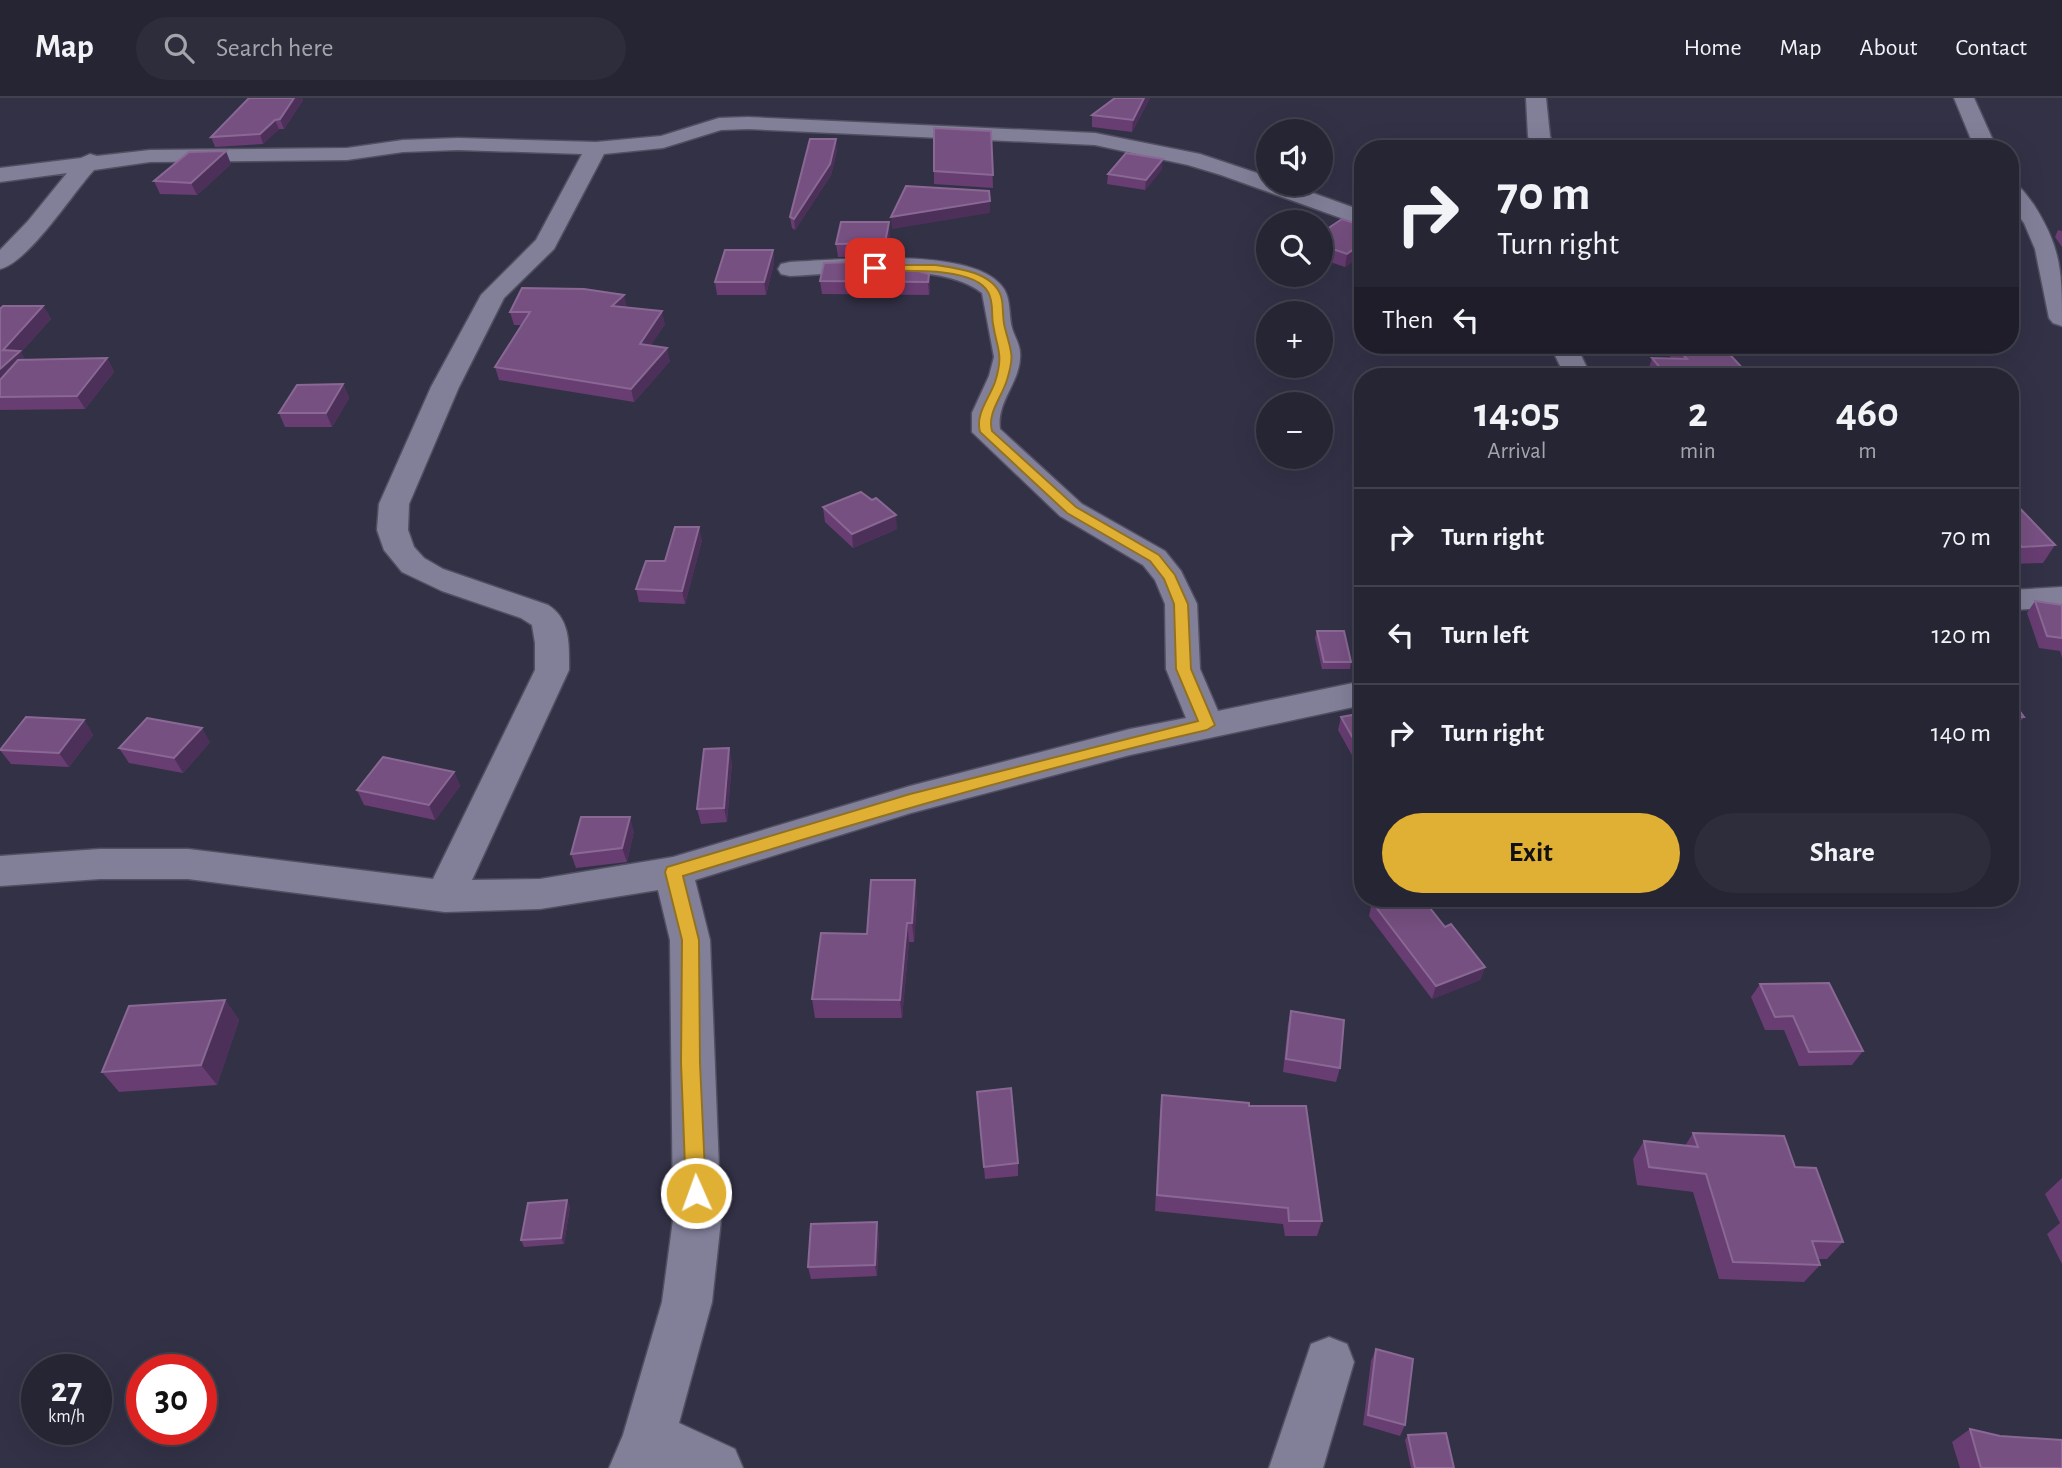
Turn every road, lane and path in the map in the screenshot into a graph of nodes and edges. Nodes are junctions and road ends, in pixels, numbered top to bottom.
1 (1536, 98) edge
2 (1964, 98) edge
3 (1540, 140) edge
4 (1982, 140) edge
5 (596, 148) junction
6 (90, 161) junction
7 (0, 175) edge
8 (2019, 201) edge
9 (1354, 216) edge
10 (0, 262) edge
11 (790, 269) dead end
12 (2062, 318) edge
13 (2062, 597) edge
14 (2019, 600) edge
15 (1354, 695) edge
16 (1207, 725) junction
17 (0, 871) edge
18 (673, 872) junction
19 (445, 896) junction
20 (1329, 1362) dead end
21 (642, 1452) edge
22 (716, 1468) edge
23 (1296, 1468) edge

1 - 3 street
2 - 4 street
5 - 6 street
5 - 9 street
5 - 19 street
6 - 7 street
6 - 10 street
8 - 12 street
11 - 16 street
13 - 14 street
15 - 16 street
16 - 18 street
17 - 19 street
18 - 19 street
18 - 21 street
20 - 23 street
21 - 22 street

